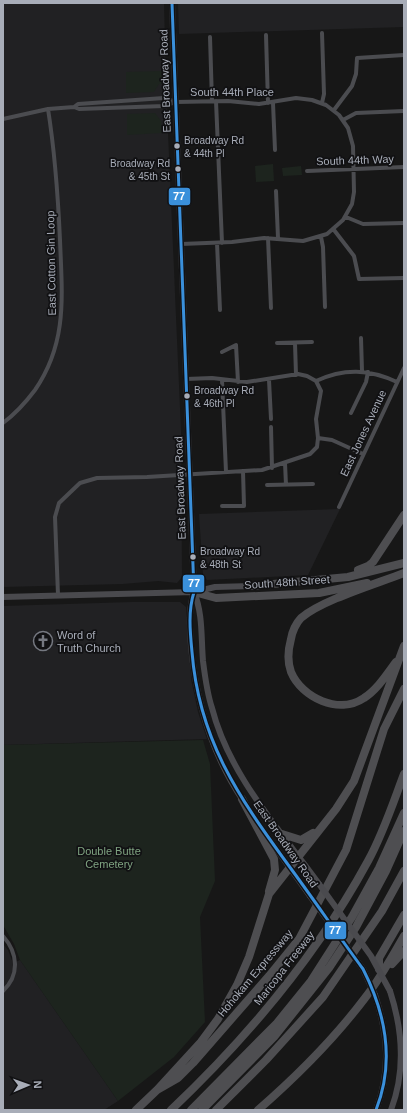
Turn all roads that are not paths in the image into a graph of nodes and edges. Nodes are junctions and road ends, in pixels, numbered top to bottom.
1 (172, 3) edge
2 (322, 33) dead end
3 (266, 35) dead end
4 (210, 37) dead end
5 (404, 55) edge
6 (214, 101) junction
7 (176, 102) junction
8 (271, 103) junction
9 (322, 103) junction
10 (74, 107) junction
11 (48, 110) junction
12 (334, 110) junction
13 (404, 111) edge
14 (3, 119) edge
15 (343, 120) junction
16 (275, 150) dead end
17 (404, 167) edge
18 (354, 169) junction
19 (307, 171) dead end
20 (276, 191) dead end
21 (346, 217) junction
22 (404, 223) edge
23 (334, 230) junction
24 (321, 237) junction
25 (268, 238) junction
26 (278, 238) junction
27 (220, 243) junction
28 (181, 244) junction
29 (404, 278) edge
30 (326, 307) dead end
31 (271, 308) dead end
32 (220, 310) dead end
33 (361, 338) dead end
34 (312, 342) dead end
35 (295, 343) junction
36 (277, 344) dead end
37 (222, 352) dead end
38 (404, 368) edge
39 (362, 371) junction
40 (368, 372) junction
41 (296, 374) junction
42 (186, 379) junction
43 (222, 380) junction
44 (269, 380) junction
45 (316, 381) junction
46 (238, 382) junction
47 (398, 382) junction
48 (351, 413) dead end
49 (270, 419) dead end
50 (3, 423) edge
51 (271, 427) dead end
52 (318, 438) junction
53 (363, 454) junction
54 (285, 463) junction
55 (272, 468) junction
56 (243, 471) junction
57 (226, 472) junction
58 (189, 474) junction
59 (313, 484) dead end
60 (267, 485) dead end
61 (286, 485) junction
62 (222, 506) dead end
63 (339, 507) dead end
64 (404, 515) edge
65 (404, 563) edge
66 (404, 573) edge
67 (348, 577) junction
68 (252, 586) joint
69 (194, 592) junction
70 (58, 595) junction
71 (3, 597) edge
72 (404, 646) edge
73 (401, 654) junction
74 (404, 689) edge
75 (404, 774) edge
76 (242, 799) junction
77 (404, 813) edge
78 (323, 825) junction
79 (404, 831) edge
80 (282, 834) junction
81 (299, 857) junction
82 (290, 868) junction
83 (404, 871) edge
84 (265, 903) junction
85 (404, 915) edge
86 (3, 936) edge
87 (404, 936) edge
88 (404, 951) edge
89 (381, 971) junction
90 (3, 991) edge
91 (157, 1090) junction
92 (136, 1110) edge
93 (171, 1110) edge
94 (191, 1110) edge
95 (202, 1110) edge
96 (216, 1110) edge
97 (258, 1110) edge
98 (376, 1110) edge
99 (391, 1110) edge

1 - 7 main road, East Broadway Road
2 - 9 street
3 - 8 street
4 - 6 street
5 - 12 street
6 - 7 street, South 44th Place
6 - 8 street, South 44th Place
6 - 27 street
7 - 10 street, South 44th Place
7 - 10 street, South 44th Place
7 - 28 main road, East Broadway Road
8 - 9 street, South 44th Place
8 - 16 street
9 - 12 street, South 44th Place
10 - 11 street, South 44th Place
11 - 14 street, South 44th Place
11 - 50 street, East Cotton Gin Loop
12 - 15 street, South 44th Place
13 - 15 street
15 - 18 street, South 44th Place
17 - 18 street, South 44th Way
18 - 19 street, South 44th Way
18 - 21 street, South 44th Place
20 - 26 street
21 - 22 street
21 - 23 street
23 - 24 street
23 - 29 street
24 - 26 street
24 - 30 street
25 - 26 street
25 - 27 street
25 - 31 street
27 - 28 street
27 - 32 street
28 - 42 main road, East Broadway Road
33 - 39 street
34 - 35 street
35 - 36 street
35 - 41 street
37 - 46 street
38 - 47 street, East Jones Avenue
39 - 40 street
39 - 45 street
40 - 47 street
40 - 48 street
41 - 44 street
41 - 45 street
42 - 43 street
42 - 58 main road, East Broadway Road
43 - 46 street
43 - 57 street
44 - 46 street
44 - 49 street
45 - 52 street
47 - 53 street, East Jones Avenue
51 - 55 street
52 - 53 street
52 - 54 street
53 - 63 street, East Jones Avenue
54 - 55 street
54 - 61 street
55 - 56 street
56 - 57 street
56 - 62 street
57 - 58 street
58 - 69 main road, East Broadway Road
58 - 70 street
59 - 61 street
60 - 61 street
64 - 67 highway
65 - 67 highway, South 48th Street
66 - 69 highway, South 48th Street
66 - 73 highway
67 - 68 highway, South 48th Street
68 - 69 main road, South 48th Street
69 - 70 main road, South 48th Street
69 - 76 main road, East Broadway Road
69 - 80 main road
70 - 71 main road, South 48th Street
72 - 73 highway
73 - 78 highway
74 - 91 highway, Hohokam Expressway
75 - 93 highway, Maricopa Freeway
76 - 82 main road, East Broadway Road
76 - 84 highway
77 - 94 highway
78 - 80 highway
78 - 81 highway
79 - 95 highway
80 - 81 main road
81 - 82 highway
81 - 89 main road, bridge
82 - 84 highway
82 - 98 main road, East Broadway Road, bridge
83 - 96 highway
84 - 91 highway
85 - 89 highway
86 - 90 street
87 - 89 highway
88 - 89 highway
89 - 97 highway
89 - 99 main road, bridge
91 - 92 highway, Hohokam Expressway

